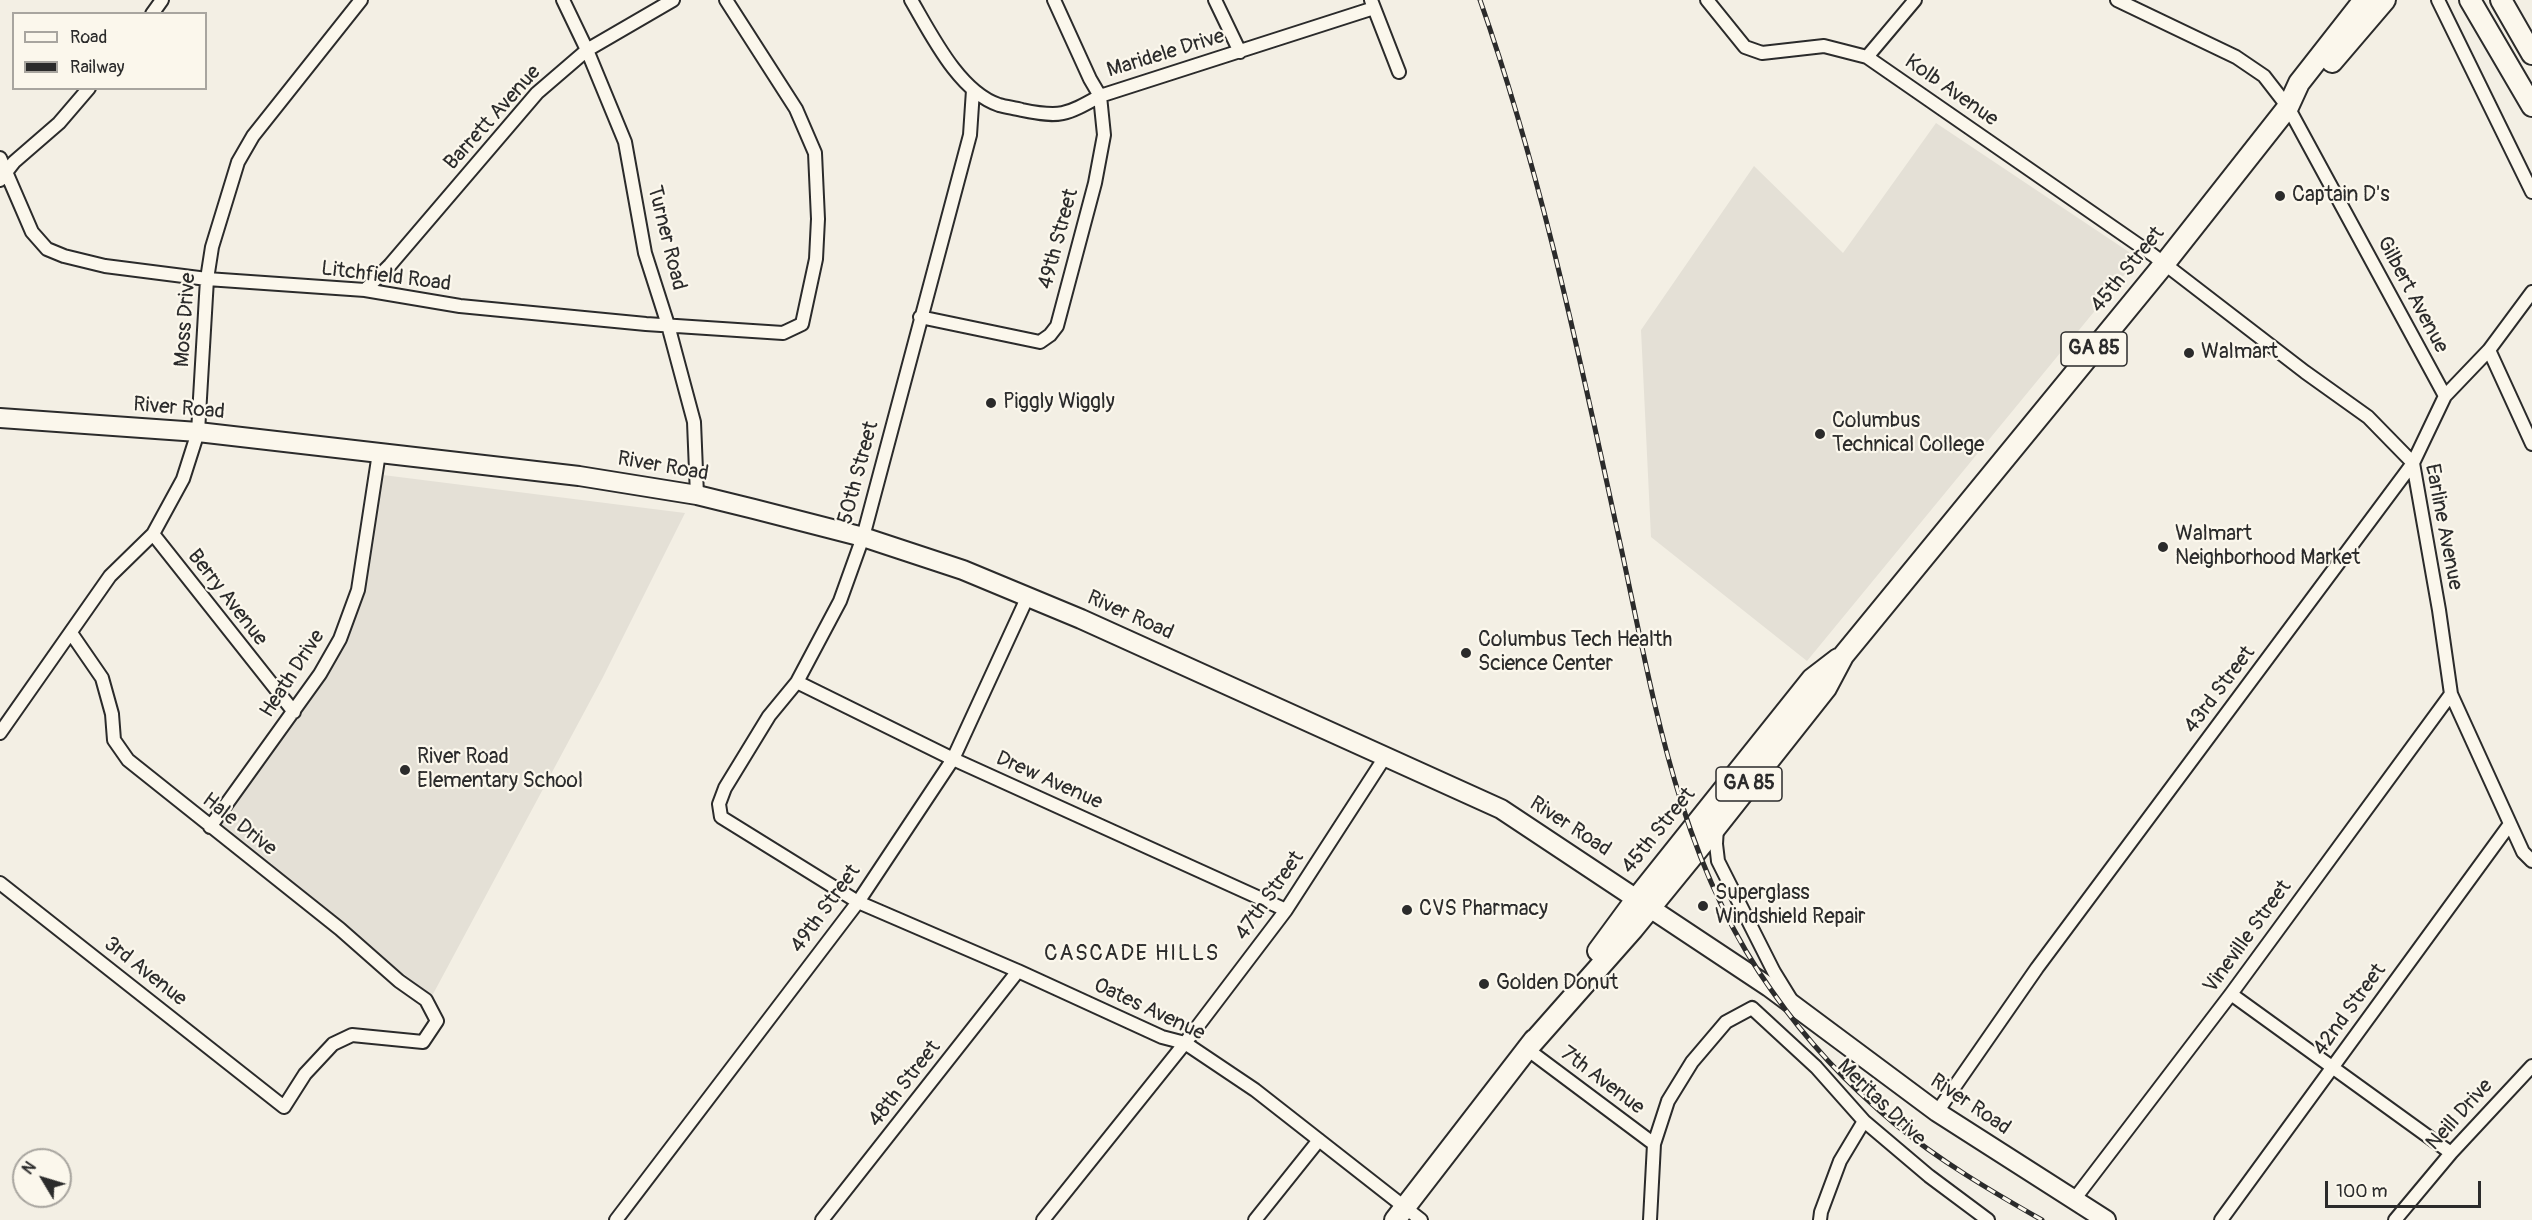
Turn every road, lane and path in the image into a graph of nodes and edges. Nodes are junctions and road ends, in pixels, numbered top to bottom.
1 (361, 0) edge
2 (563, 0) edge
3 (673, 0) edge
4 (726, 0) edge
5 (911, 0) edge
6 (1054, 0) edge
7 (1215, 0) edge
8 (1707, 0) edge
9 (1915, 0) edge
10 (2117, 0) edge
11 (2395, 0) edge
12 (2438, 0) edge
13 (2470, 0) edge
14 (2501, 0) edge
15 (1373, 4) edge
16 (2373, 5) edge
17 (587, 50) junction
18 (1240, 52) junction
19 (2532, 54) edge
20 (1867, 57) junction
21 (1399, 72) dead end
22 (87, 90) edge
23 (974, 90) junction
24 (1100, 96) junction
25 (2532, 106) edge
26 (2288, 107) junction
27 (0, 158) edge
28 (3, 176) edge
29 (2532, 192) edge
30 (2165, 263) junction
31 (207, 279) junction
32 (364, 290) junction
33 (2532, 292) edge
34 (920, 316) junction
35 (668, 325) junction
36 (2489, 350) junction
37 (2445, 396) junction
38 (0, 418) edge
39 (198, 432) junction
40 (2532, 444) edge
41 (379, 453) junction
42 (2413, 463) junction
43 (697, 495) junction
44 (153, 534) junction
45 (863, 537) junction
46 (1028, 596) junction
47 (71, 633) junction
48 (1843, 656) junction
49 (797, 682) junction
50 (2451, 694) junction
51 (294, 712) junction
52 (0, 733) edge
53 (1386, 757) junction
54 (953, 759) junction
55 (2510, 824) junction
56 (1717, 826) junction
57 (210, 827) junction
58 (738, 829) joint
59 (2532, 861) edge
60 (0, 883) edge
61 (858, 902) junction
62 (1643, 903) junction
63 (1286, 910) junction
64 (1018, 971) junction
65 (2231, 994) junction
66 (1795, 1007) junction
67 (433, 1014) joint
68 (1185, 1043) junction
69 (1527, 1049) junction
70 (2532, 1066) edge
71 (2331, 1068) junction
72 (1937, 1112) junction
73 (1864, 1120) junction
74 (1318, 1140) junction
75 (1654, 1144) junction
76 (2451, 1153) junction
77 (2073, 1201) junction
78 (1400, 1213) edge
79 (616, 1220) edge
80 (822, 1220) edge
81 (1042, 1220) edge
82 (1255, 1220) edge
83 (1421, 1220) edge
84 (1650, 1220) edge
85 (1820, 1220) edge
86 (1988, 1220) edge
87 (2106, 1220) edge
88 (2221, 1220) edge
89 (2395, 1220) edge

1 - 31 street, Moss Drive
2 - 17 street, Turner Road
3 - 17 street, Barrett Avenue
4 - 35 street, Litchfield Road
5 - 23 street, Maridele Drive
6 - 24 street
7 - 18 street
8 - 20 street, Kolb Avenue
9 - 20 street
10 - 26 street, Gilbert Avenue
11 - 16 main road
12 - 29 street
13 - 25 main road
14 - 19 main road
15 - 18 street, Maridele Drive
15 - 21 street
16 - 26 main road, 45th Street / GA 85
17 - 32 street, Barrett Avenue
17 - 35 street, Turner Road
18 - 24 street, Maridele Drive
20 - 30 street, Kolb Avenue
22 - 28 street
23 - 24 street, Maridele Drive
23 - 34 street, 50th Street
24 - 34 street, 49th Street
26 - 30 main road, 45th Street / GA 85
26 - 37 street, Gilbert Avenue
27 - 28 street, Litchfield Road
28 - 31 street, Litchfield Road
30 - 42 street, Earline Avenue
30 - 48 main road, 45th Street / GA 85
31 - 32 street, Litchfield Road
31 - 39 street, Moss Drive
32 - 35 street, Litchfield Road
33 - 36 street, 43rd Street
34 - 45 street, 50th Street
35 - 43 street, Turner Road
36 - 37 street, 43rd Street
36 - 40 street
37 - 42 street, 43rd Street
38 - 39 main road, River Road
39 - 41 main road, River Road
39 - 44 street, Moss Drive
41 - 43 main road, River Road
41 - 51 street, Heath Drive
42 - 50 street, Earline Avenue
42 - 72 street, 43rd Street
43 - 45 main road, River Road
44 - 47 street, Moss Drive
44 - 51 street, Berry Avenue
45 - 46 main road, River Road
45 - 49 street, 50th Street
46 - 53 main road, River Road
46 - 54 street, 49th Street
47 - 52 street, Moss Drive
47 - 57 street, Hale Drive
48 - 56 main road, 45th Street / GA 85
48 - 62 main road, 45th Street / GA 85
49 - 54 street, Drew Avenue
49 - 58 street, 50th Street
50 - 55 street, Earline Avenue
50 - 65 street, Vineville Street
51 - 57 street, Heath Drive
53 - 62 main road, River Road
53 - 63 street, 47th Street
54 - 61 street, 49th Street
54 - 63 street, Drew Avenue
55 - 59 street, Earline Avenue
55 - 71 street, 42nd Street
56 - 62 main road, 45th Street / GA 85
56 - 66 street
57 - 67 street, Hale Drive
58 - 61 street, Oates Avenue
60 - 67 street, 3rd Avenue
61 - 64 street, Oates Avenue
61 - 79 street, 49th Street
62 - 66 main road, River Road
62 - 69 main road, 45th Street / GA 85
63 - 68 street, 47th Street
64 - 68 street, Oates Avenue
64 - 80 street, 48th Street
65 - 71 street
65 - 77 street, Vineville Street
66 - 72 main road, River Road
68 - 74 street, Oates Avenue
68 - 81 street, 47th Street
69 - 75 street, 7th Avenue
69 - 78 main road, 45th Street / GA 85
70 - 76 street, Neill Drive
71 - 76 street
71 - 88 street, 42nd Street
72 - 77 main road, River Road
73 - 75 street, Meritas Drive
73 - 85 street
73 - 86 street, Meritas Drive
74 - 78 street, Oates Avenue
74 - 82 street
75 - 84 street
76 - 89 street, Neill Drive
77 - 87 main road, River Road
78 - 83 street, Oates Avenue

